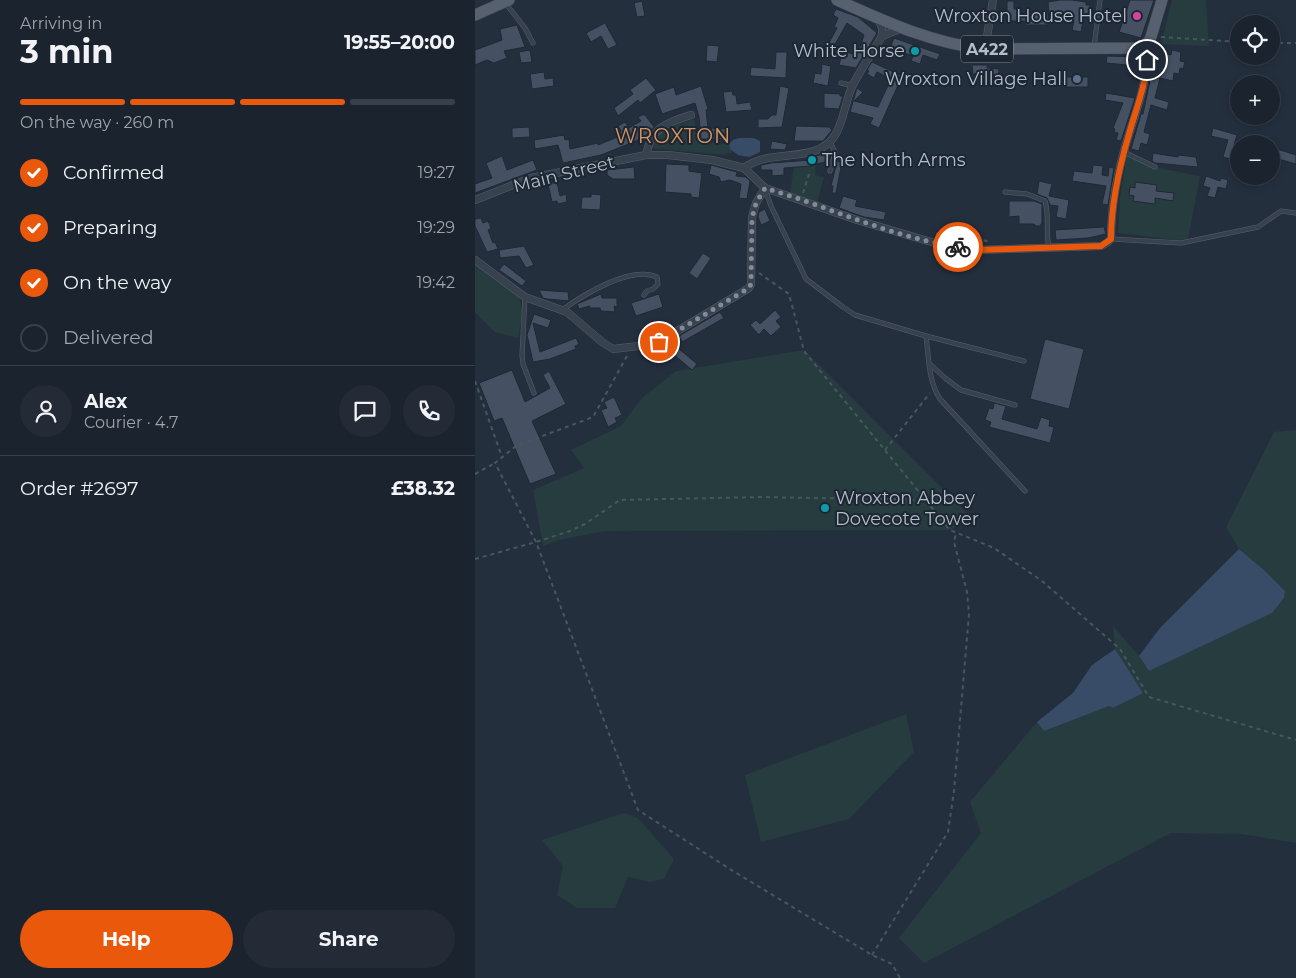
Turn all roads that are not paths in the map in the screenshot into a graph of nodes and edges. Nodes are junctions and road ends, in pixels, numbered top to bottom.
1 (837, 0) edge
2 (993, 0) edge
3 (1100, 0) edge
4 (1162, 0) edge
5 (503, 1) edge
6 (475, 15) edge
7 (878, 18) junction
8 (903, 28) junction
9 (882, 36) junction
10 (1149, 41) junction
11 (533, 43) dead end
12 (985, 49) junction
13 (1094, 49) junction
14 (841, 83) dead end
15 (853, 86) junction
16 (691, 114) dead end
17 (830, 141) junction
18 (1124, 152) junction
19 (645, 155) junction
20 (1155, 167) dead end
21 (744, 168) junction
22 (830, 171) dead end
23 (765, 188) junction
24 (1005, 192) dead end
25 (475, 200) edge
26 (1296, 214) edge
27 (1111, 239) junction
28 (1049, 247) junction
29 (475, 260) edge
30 (644, 295) dead end
31 (525, 297) junction
32 (564, 311) junction
33 (926, 336) junction
34 (1024, 361) dead end
35 (931, 364) junction
36 (533, 393) dead end
37 (1015, 405) dead end
38 (1025, 491) dead end

1 - 7 main road, A422
2 - 12 street
3 - 13 lane
4 - 10 main road
5 - 6 main road
5 - 11 lane
7 - 8 main road, A422
7 - 9 street
8 - 9 street
8 - 12 main road, A422
9 - 15 street
10 - 13 main road, A422
10 - 18 street
12 - 13 main road, A422
14 - 15 lane
15 - 17 street
16 - 19 street
17 - 21 street
17 - 22 lane
18 - 20 lane
18 - 27 street
19 - 21 street, Main Street
19 - 25 street, Main Street
21 - 23 street, Main Street
23 - 28 street
23 - 32 street
23 - 33 lane
24 - 28 lane
26 - 27 lane
27 - 28 street
29 - 31 street
30 - 32 lane
31 - 32 street
31 - 36 lane
33 - 34 lane
33 - 35 lane
35 - 37 lane
35 - 38 lane

